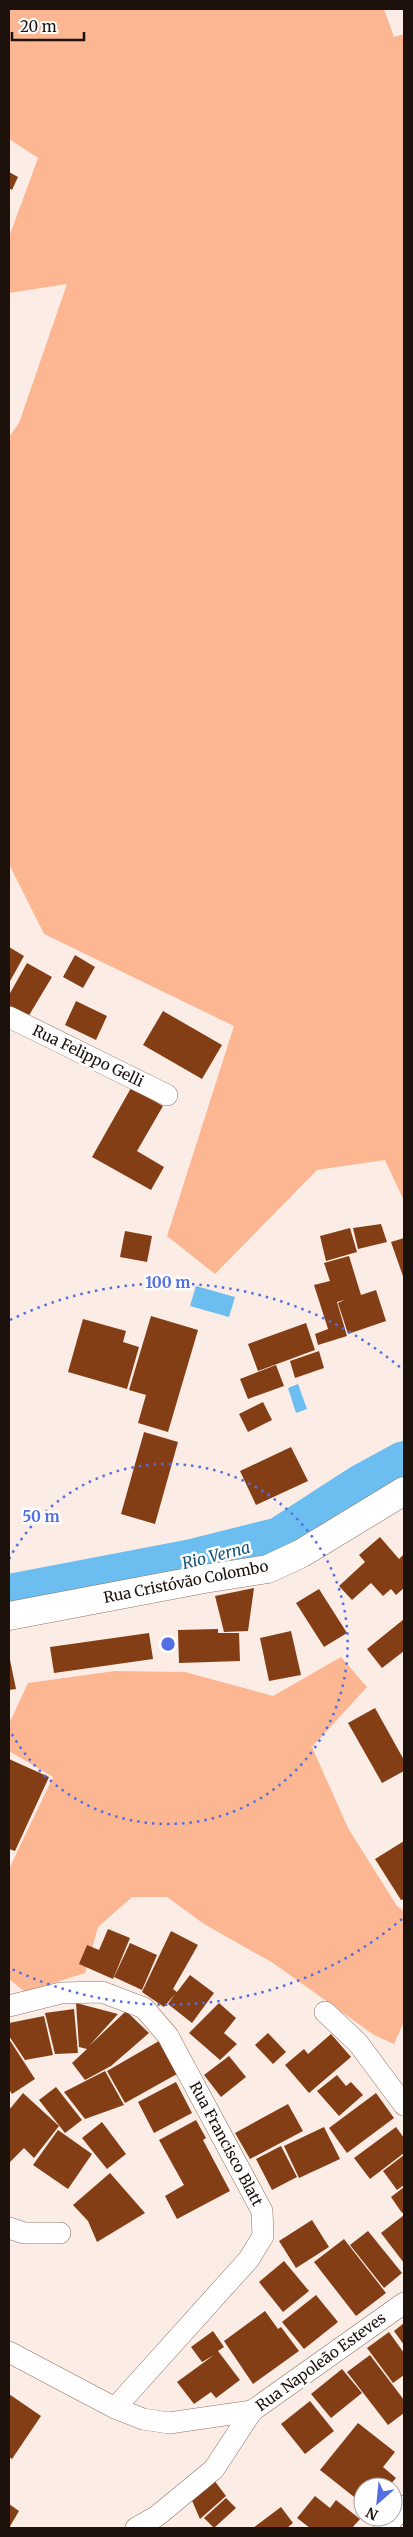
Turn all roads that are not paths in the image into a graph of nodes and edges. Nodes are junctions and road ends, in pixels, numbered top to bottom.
1 (9, 1017) edge
2 (167, 1095) dead end
3 (404, 1491) edge
4 (9, 1616) edge
5 (9, 2006) edge
6 (325, 2012) dead end
7 (404, 2105) edge
8 (9, 2228) edge
9 (60, 2233) dead end
10 (404, 2303) edge
11 (9, 2352) edge
12 (115, 2408) junction
13 (252, 2411) junction
14 (404, 2506) edge
15 (136, 2528) edge
16 (385, 2528) edge

1 - 2 street, Rua Felippo Gelli
3 - 4 main road, Rua Cristóvão Colombo
5 - 12 street, Rua Francisco Blatt
6 - 7 street
8 - 9 street
10 - 13 street, Rua Napoleão Esteves
11 - 12 street
12 - 13 street
13 - 15 street, Rua Napoleão Esteves
14 - 16 street

